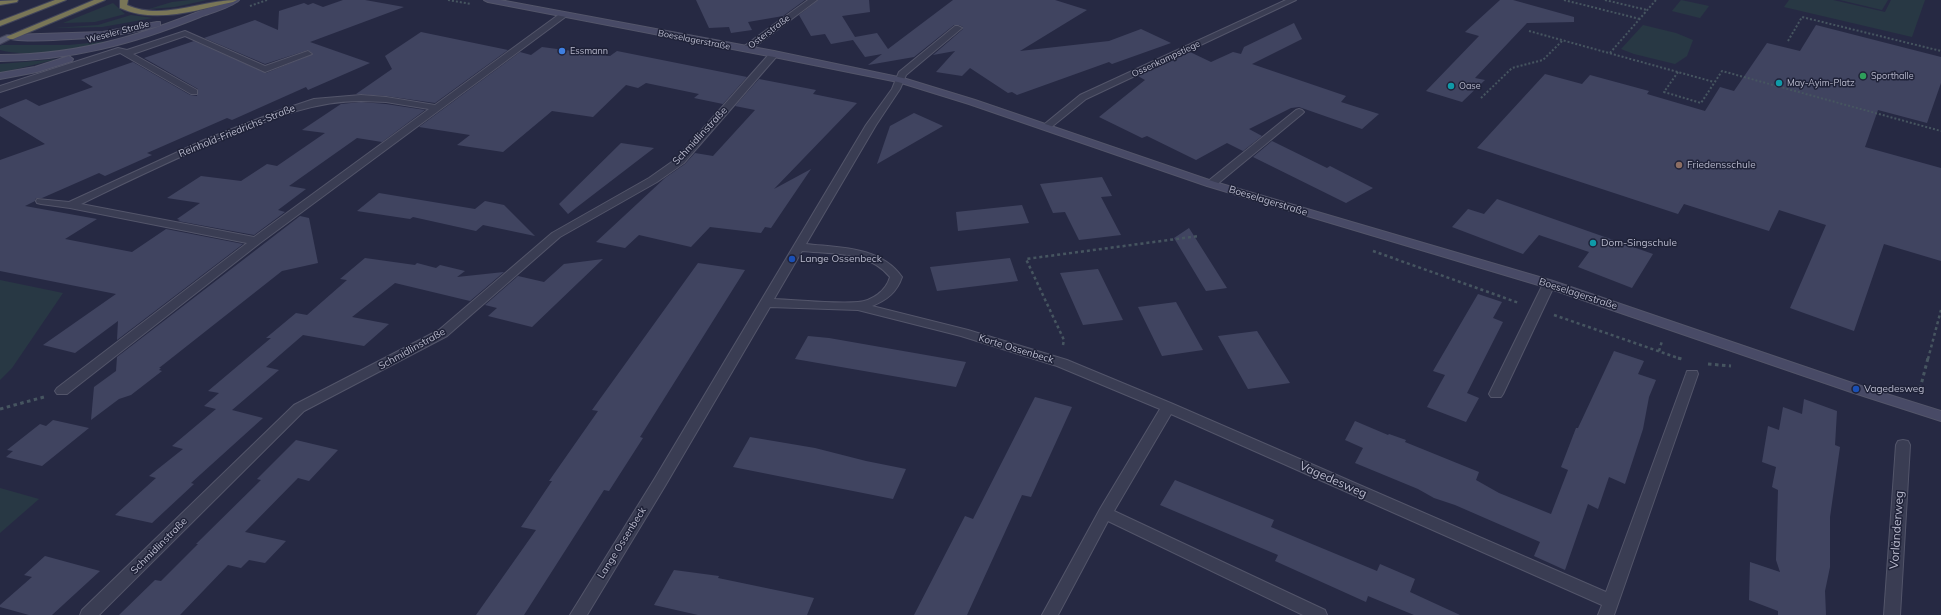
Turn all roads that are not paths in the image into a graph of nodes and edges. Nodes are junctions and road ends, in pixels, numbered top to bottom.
1 (14, 0) edge
2 (62, 0) edge
3 (102, 0) edge
4 (124, 0) edge
5 (234, 0) edge
6 (488, 0) edge
7 (813, 0) edge
8 (1292, 0) edge
9 (0, 3) edge
10 (564, 16) junction
11 (0, 24) edge
12 (958, 28) dead end
13 (0, 36) edge
14 (10, 37) junction
15 (0, 41) edge
16 (111, 45) junction
17 (746, 50) junction
18 (127, 53) junction
19 (308, 54) dead end
20 (774, 54) junction
21 (0, 58) edge
22 (0, 76) edge
23 (900, 80) junction
24 (0, 89) edge
25 (194, 92) dead end
26 (437, 108) junction
27 (1299, 112) dead end
28 (1046, 127) junction
29 (1211, 184) junction
30 (41, 201) dead end
31 (70, 205) junction
32 (256, 241) junction
33 (798, 247) junction
34 (1549, 284) junction
35 (766, 302) junction
36 (858, 306) junction
37 (1692, 374) dead end
38 (62, 391) road end
39 (1496, 394) dead end
40 (1168, 407) junction
41 (1941, 416) edge
42 (1903, 445) dead end
43 (1105, 513) junction
44 (1608, 608) edge
45 (88, 615) edge
46 (578, 615) edge
47 (1050, 615) edge
48 (1319, 615) edge
49 (1892, 615) edge

1 - 9 highway
2 - 11 highway
3 - 14 highway
4 - 5 highway
5 - 14 street, Weseler Straße
5 - 16 street, Weseler Straße
6 - 10 street, Boeselagerstraße
7 - 17 street, Osterstraße
8 - 28 street, Ossenkampstiege
10 - 17 street, Boeselagerstraße
10 - 26 street
12 - 23 street
13 - 14 main road
14 - 15 main road
16 - 21 street, Weseler Straße
16 - 22 street
17 - 20 street, Boeselagerstraße
18 - 19 street
18 - 24 street
18 - 25 street
20 - 23 street, Boeselagerstraße
20 - 45 street, Schmidlinstraße
23 - 28 street, Boeselagerstraße
23 - 33 street, Lange Ossenbeck
26 - 31 street, Reinhold-Friedrichs-Straße
26 - 32 street
27 - 29 street, Boeselagerstraße
28 - 29 street, Boeselagerstraße
29 - 34 street, Boeselagerstraße
30 - 31 street
31 - 32 street
32 - 38 street
33 - 35 street, Lange Ossenbeck
33 - 36 street, Korte Ossenbeck
34 - 39 street
34 - 41 street, Boeselagerstraße
35 - 36 street, Korte Ossenbeck
35 - 46 street, Lange Ossenbeck
36 - 40 street, Korte Ossenbeck
37 - 44 street, Vagedesweg
40 - 43 street
40 - 44 street, Vagedesweg
42 - 49 street, Vorländerweg
43 - 47 street
43 - 48 street

